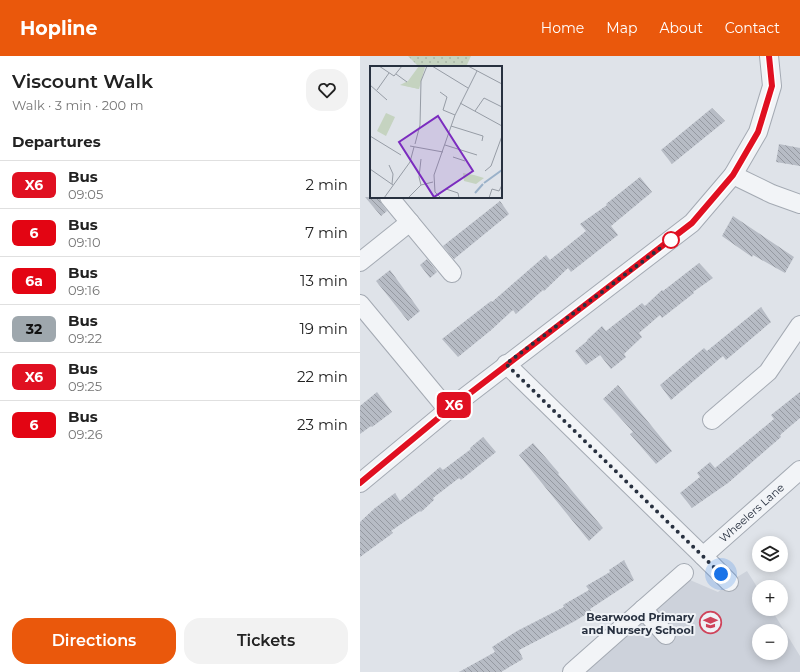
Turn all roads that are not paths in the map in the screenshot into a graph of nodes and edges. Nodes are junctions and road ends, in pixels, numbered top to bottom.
1 (769, 56) edge
2 (733, 175) junction
3 (390, 198) edge
4 (800, 204) edge
5 (410, 222) junction
6 (360, 262) edge
7 (452, 273) dead end
8 (360, 304) edge
9 (800, 325) edge
10 (506, 364) junction
11 (448, 410) junction
12 (712, 420) dead end
13 (800, 470) edge
14 (360, 483) edge
15 (704, 556) junction
16 (684, 573) dead end
17 (729, 582) dead end
18 (643, 609) junction
19 (666, 635) dead end
20 (572, 672) edge

1 - 2 street
2 - 4 street
2 - 10 street
3 - 5 street
5 - 6 street
5 - 7 street
8 - 11 street
9 - 12 street
10 - 11 street
10 - 15 street
11 - 14 street
13 - 15 street, Wheelers Lane
15 - 17 street
16 - 18 street
18 - 19 street
18 - 20 street

